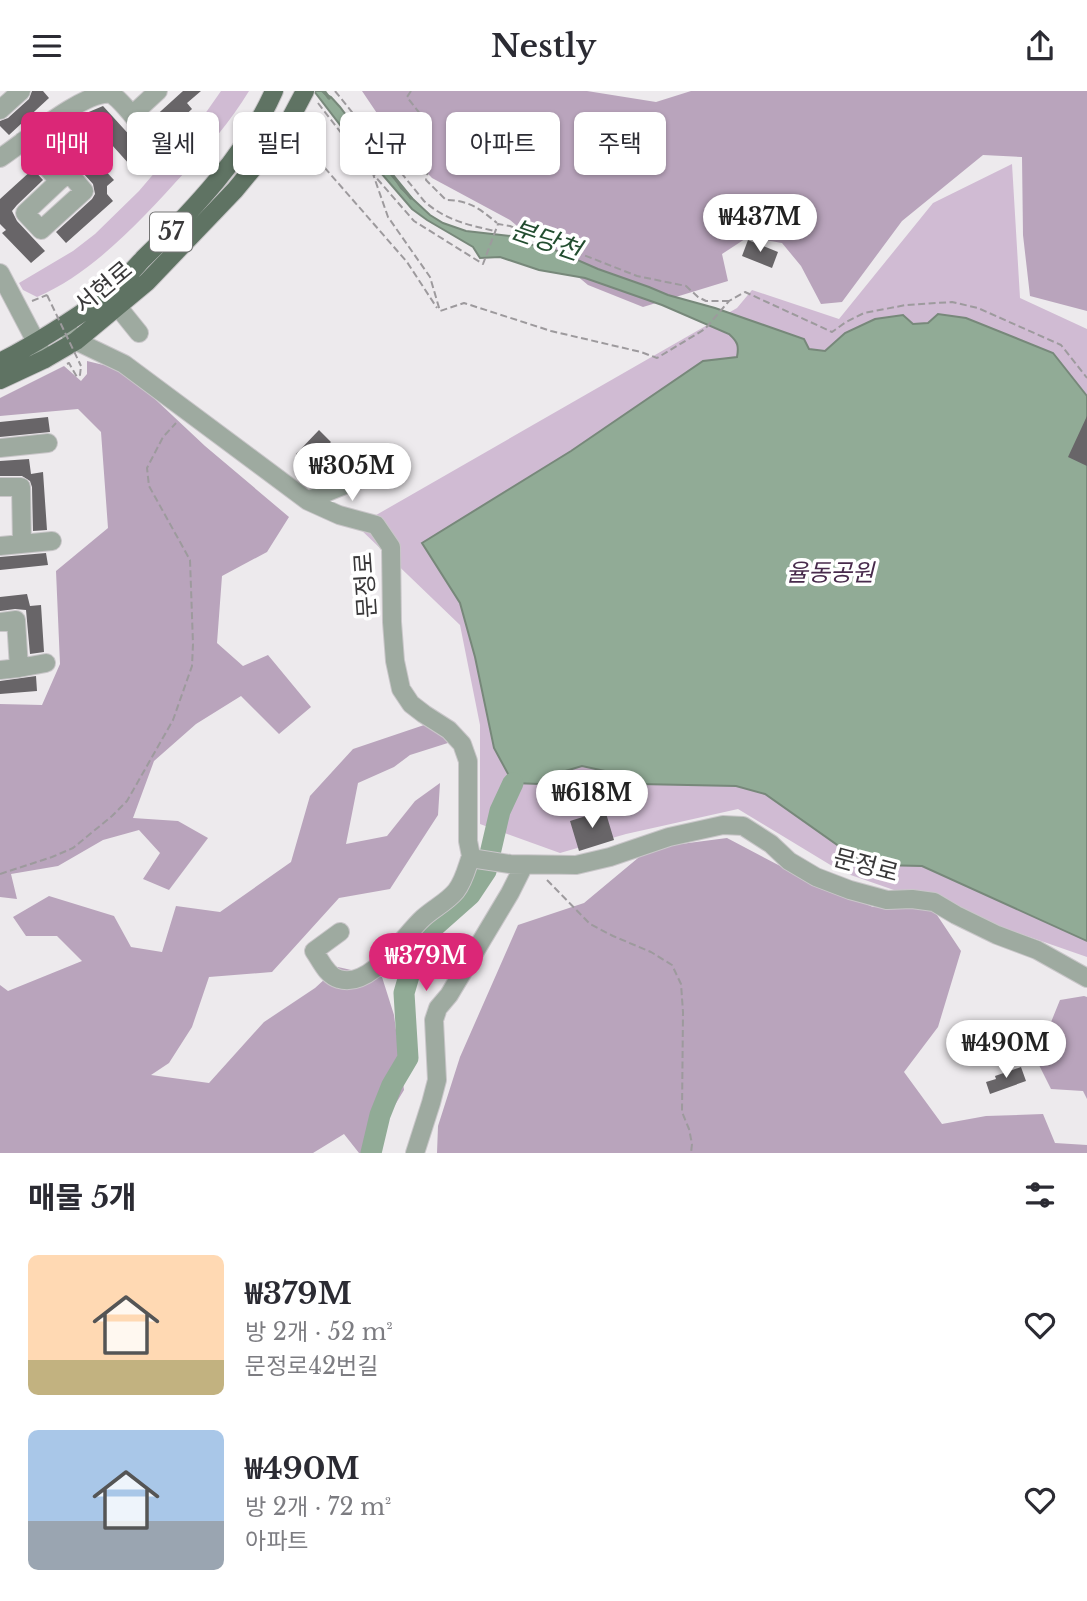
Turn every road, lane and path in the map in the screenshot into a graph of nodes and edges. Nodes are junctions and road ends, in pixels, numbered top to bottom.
1 (21, 91) edge
2 (158, 91) edge
3 (274, 91) edge
4 (335, 91) edge
5 (411, 91) edge
6 (110, 92) edge
7 (309, 95) edge
8 (0, 110) edge
9 (63, 112) edge
10 (294, 112) edge
11 (340, 133) edge
12 (21, 142) edge
13 (3, 152) edge
14 (326, 170) edge
15 (54, 175) edge
16 (248, 175) edge
17 (373, 175) edge
18 (374, 175) edge
19 (59, 181) dead end
20 (498, 224) junction
21 (496, 231) junction
22 (0, 273) edge
23 (47, 295) dead end
24 (729, 300) junction
25 (118, 307) junction
26 (440, 311) junction
27 (64, 325) junction
28 (139, 333) dead end
29 (76, 341) junction
30 (40, 351) junction
31 (0, 362) edge
32 (69, 363) dead end
33 (1087, 378) edge
34 (0, 380) edge
35 (187, 410) junction
36 (48, 443) dead end
37 (0, 448) edge
38 (379, 471) dead end
39 (0, 487) edge
40 (308, 501) junction
41 (52, 541) dead end
42 (22, 544) junction
43 (0, 546) edge
44 (0, 622) edge
45 (46, 663) dead end
46 (19, 668) junction
47 (0, 670) edge
48 (474, 857) junction
49 (522, 865) junction
50 (0, 874) edge
51 (340, 932) dead end
52 (1087, 978) edge
53 (415, 1153) edge
54 (691, 1153) edge

1 - 8 street
2 - 6 street
3 - 27 main road, 서현로 / 57
4 - 21 path
5 - 20 path
6 - 9 street
7 - 10 main road, 서현로 / 57
7 - 11 path
12 - 13 street
14 - 26 path
15 - 19 street
16 - 25 main road, 서현로 / 57
17 - 26 path
18 - 21 path
20 - 21 path
20 - 24 path
22 - 30 street
23 - 32 path, bridge
24 - 26 path
24 - 33 path
25 - 28 street
25 - 29 main road, 서현로 / 57
27 - 29 street, 문정로
27 - 30 main road, 서현로 / 57
29 - 30 main road, 서현로 / 57
29 - 35 street, 문정로
30 - 31 main road, 서현로 / 57
30 - 34 main road, 서현로 / 57
35 - 40 street, 문정로
35 - 50 path
36 - 37 street
38 - 40 street
39 - 42 street
40 - 48 street, 문정로
41 - 42 street
42 - 43 street
44 - 46 street
45 - 46 street
46 - 47 street
48 - 49 street, 문정로
48 - 51 street
49 - 52 street, 문정로
49 - 53 street
49 - 54 path

